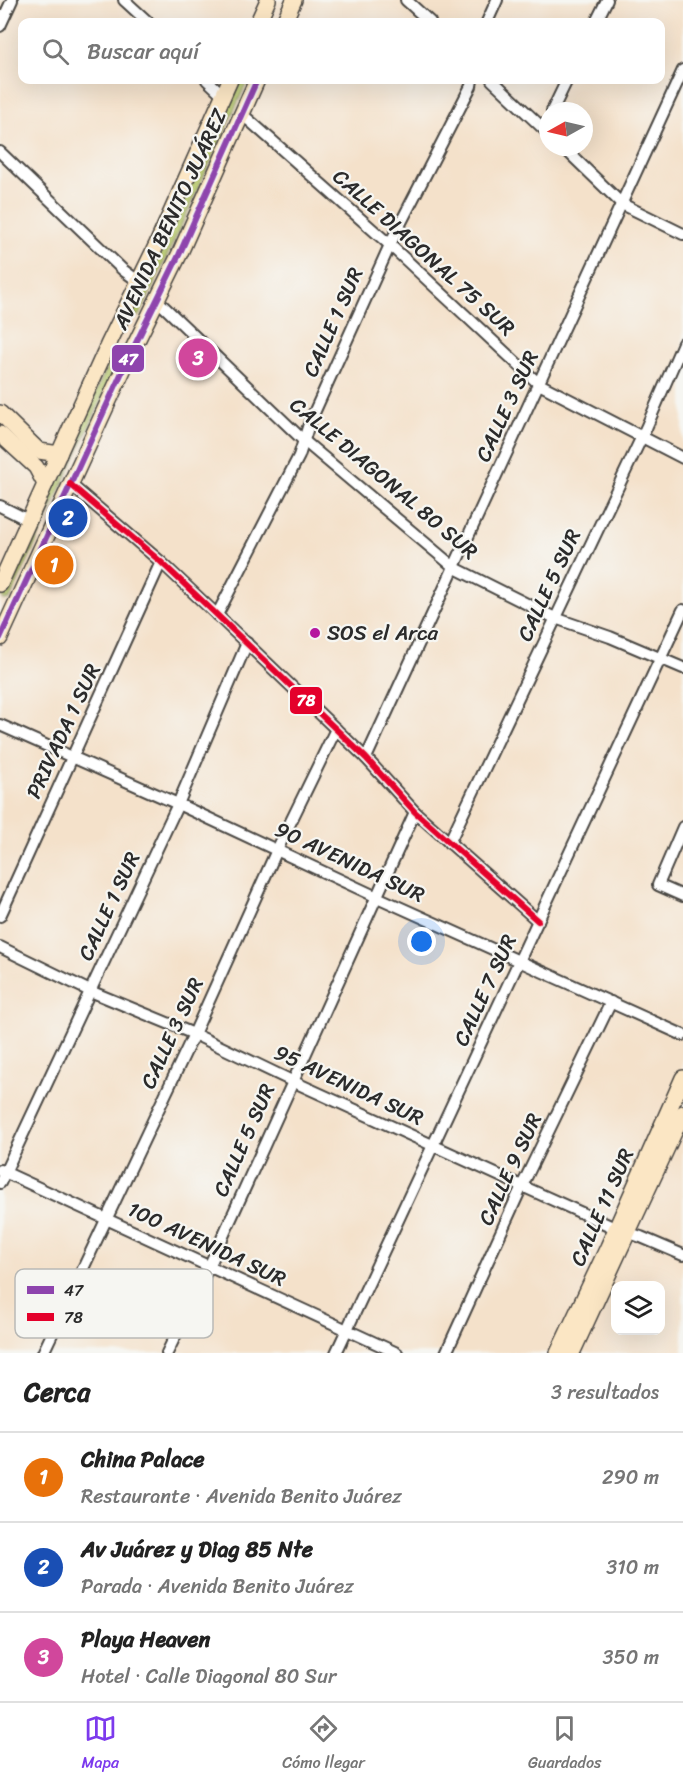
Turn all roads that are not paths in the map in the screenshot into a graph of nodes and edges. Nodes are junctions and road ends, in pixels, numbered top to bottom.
1 (12, 0) edge
2 (124, 0) edge
3 (268, 0) edge
4 (294, 0) edge
5 (406, 0) edge
6 (497, 0) edge
7 (607, 0) edge
8 (136, 4) edge
9 (145, 18) edge
10 (260, 18) edge
11 (286, 18) edge
12 (426, 18) edge
13 (489, 18) edge
14 (598, 18) edge
15 (0, 26) edge
16 (683, 70) edge
17 (211, 84) edge
18 (228, 84) edge
19 (255, 84) edge
20 (471, 84) edge
21 (497, 84) edge
22 (565, 84) edge
23 (223, 95) junction
24 (556, 102) edge
25 (242, 114) junction
26 (539, 120) edge
27 (0, 152) edge
28 (572, 156) edge
29 (622, 204) junction
30 (683, 234) edge
31 (390, 245) junction
32 (138, 281) junction
33 (157, 300) junction
34 (128, 304) junction
35 (148, 319) junction
36 (683, 343) edge
37 (108, 345) junction
38 (128, 359) junction
39 (539, 384) junction
40 (0, 413) edge
41 (0, 434) edge
42 (641, 437) junction
43 (303, 440) junction
44 (59, 454) junction
45 (683, 458) edge
46 (45, 484) junction
47 (70, 484) junction
48 (0, 506) edge
49 (28, 520) junction
50 (161, 562) junction
51 (455, 568) junction
52 (0, 584) edge
53 (7, 604) edge
54 (683, 610) edge
55 (217, 615) junction
56 (555, 618) junction
57 (0, 638) edge
58 (247, 643) junction
59 (661, 658) junction
60 (683, 668) edge
61 (0, 725) edge
62 (336, 729) junction
63 (72, 756) junction
64 (366, 758) junction
65 (178, 804) junction
66 (415, 812) junction
67 (683, 827) edge
68 (449, 843) junction
69 (278, 850) junction
70 (683, 896) edge
71 (376, 897) junction
72 (0, 916) edge
73 (538, 921) junction
74 (0, 947) edge
75 (520, 961) junction
76 (90, 991) junction
77 (611, 1002) junction
78 (194, 1034) junction
79 (683, 1035) edge
80 (683, 1078) edge
81 (292, 1082) junction
82 (683, 1113) edge
83 (434, 1146) junction
84 (2, 1171) edge
85 (0, 1183) edge
86 (522, 1186) junction
87 (106, 1219) junction
88 (622, 1230) junction
89 (683, 1255) edge
90 (208, 1267) junction
91 (82, 1269) edge
92 (212, 1269) edge
93 (213, 1269) edge
94 (347, 1329) junction
95 (50, 1338) edge
96 (174, 1338) edge
97 (43, 1353) edge
98 (167, 1353) edge
99 (336, 1353) edge
100 (397, 1353) edge
101 (446, 1353) edge
102 (558, 1353) edge
103 (572, 1353) edge

1 - 15 street
2 - 8 street
3 - 10 main road
4 - 11 main road
5 - 12 street
6 - 13 street
7 - 14 street
8 - 9 street
16 - 29 street, CALLE 3 SUR
17 - 23 street
18 - 23 main road, AVENIDA BENITO JUÁREZ
19 - 25 main road, AVENIDA BENITO JUÁREZ
20 - 31 street, CALLE 1 SUR
21 - 26 street
22 - 24 street
23 - 32 main road, AVENIDA BENITO JUÁREZ
25 - 31 street, CALLE DIAGONAL 75 SUR
25 - 33 main road, AVENIDA BENITO JUÁREZ
27 - 32 street
28 - 29 street
29 - 30 street
29 - 39 street, CALLE 3 SUR
31 - 39 street, CALLE DIAGONAL 75 SUR
31 - 43 street, CALLE 1 SUR
32 - 34 main road, AVENIDA BENITO JUÁREZ
33 - 35 main road, AVENIDA BENITO JUÁREZ
33 - 43 street, CALLE DIAGONAL 80 SUR
34 - 35 main road
34 - 37 main road, AVENIDA BENITO JUÁREZ
35 - 38 main road, AVENIDA BENITO JUÁREZ
36 - 42 street, CALLE 5 SUR
37 - 38 main road
37 - 44 main road, AVENIDA BENITO JUÁREZ
38 - 47 main road, AVENIDA BENITO JUÁREZ
39 - 42 street, CALLE DIAGONAL 75 SUR
39 - 51 street, CALLE 3 SUR
40 - 44 main road
41 - 46 main road
42 - 45 street, CALLE DIAGONAL 75 SUR
42 - 56 street, CALLE 5 SUR
43 - 51 street, CALLE DIAGONAL 80 SUR
43 - 55 street, CALLE 1 SUR
44 - 46 main road, AVENIDA BENITO JUÁREZ
46 - 49 main road, AVENIDA BENITO JUÁREZ
47 - 50 street
47 - 53 main road, AVENIDA BENITO JUÁREZ
48 - 49 street
49 - 52 main road, AVENIDA BENITO JUÁREZ
50 - 55 street
50 - 63 street, PRIVADA 1 SUR
51 - 56 street, CALLE DIAGONAL 80 SUR
51 - 64 street, CALLE 3 SUR
53 - 57 main road, AVENIDA BENITO JUÁREZ
54 - 59 street, CALLE 7 SUR
55 - 58 street
56 - 59 street, CALLE DIAGONAL 80 SUR
56 - 68 street, CALLE 5 SUR
58 - 62 street
58 - 65 street, CALLE 1 SUR
59 - 60 street, CALLE DIAGONAL 80 SUR
59 - 73 street, CALLE 7 SUR
61 - 63 street, 90 AVENIDA SUR
62 - 64 street
62 - 69 street, CALLE 3 SUR
63 - 65 street, 90 AVENIDA SUR
63 - 72 street, PRIVADA 1 SUR
64 - 66 street
65 - 69 street, 90 AVENIDA SUR
65 - 76 street, CALLE 1 SUR
66 - 68 street
66 - 71 street, CALLE 5 SUR
67 - 70 street
68 - 73 street
69 - 71 street, 90 AVENIDA SUR
69 - 78 street, CALLE 3 SUR
71 - 75 street, 90 AVENIDA SUR
71 - 81 street, CALLE 5 SUR
73 - 75 street, CALLE 7 SUR
74 - 76 street, 95 AVENIDA SUR
75 - 77 street, 90 AVENIDA SUR
75 - 83 street, CALLE 7 SUR
76 - 78 street, 95 AVENIDA SUR
76 - 84 street, CALLE 1 SUR
77 - 79 street, 90 AVENIDA SUR
77 - 86 street, CALLE 9 SUR
78 - 81 street, 95 AVENIDA SUR
78 - 87 street, CALLE 3 SUR
80 - 88 main road, CALLE 11 SUR
81 - 83 street, 95 AVENIDA SUR
81 - 90 street, CALLE 5 SUR
82 - 88 main road, CALLE 11 SUR
83 - 86 street, 95 AVENIDA SUR
83 - 94 street, CALLE 7 SUR
84 - 85 street, CALLE 1 SUR
84 - 87 street, 100 AVENIDA SUR
86 - 88 street, 95 AVENIDA SUR
86 - 101 street, CALLE 9 SUR
87 - 90 street, 100 AVENIDA SUR
87 - 91 street, CALLE 3 SUR
88 - 89 street, 95 AVENIDA SUR
88 - 102 main road, CALLE 11 SUR
88 - 103 main road, CALLE 11 SUR
90 - 92 street, 100 AVENIDA SUR
93 - 94 street, 100 AVENIDA SUR
94 - 99 street, CALLE 7 SUR
94 - 100 street, 100 AVENIDA SUR
95 - 97 street, CALLE 3 SUR
96 - 98 street, CALLE 5 SUR

